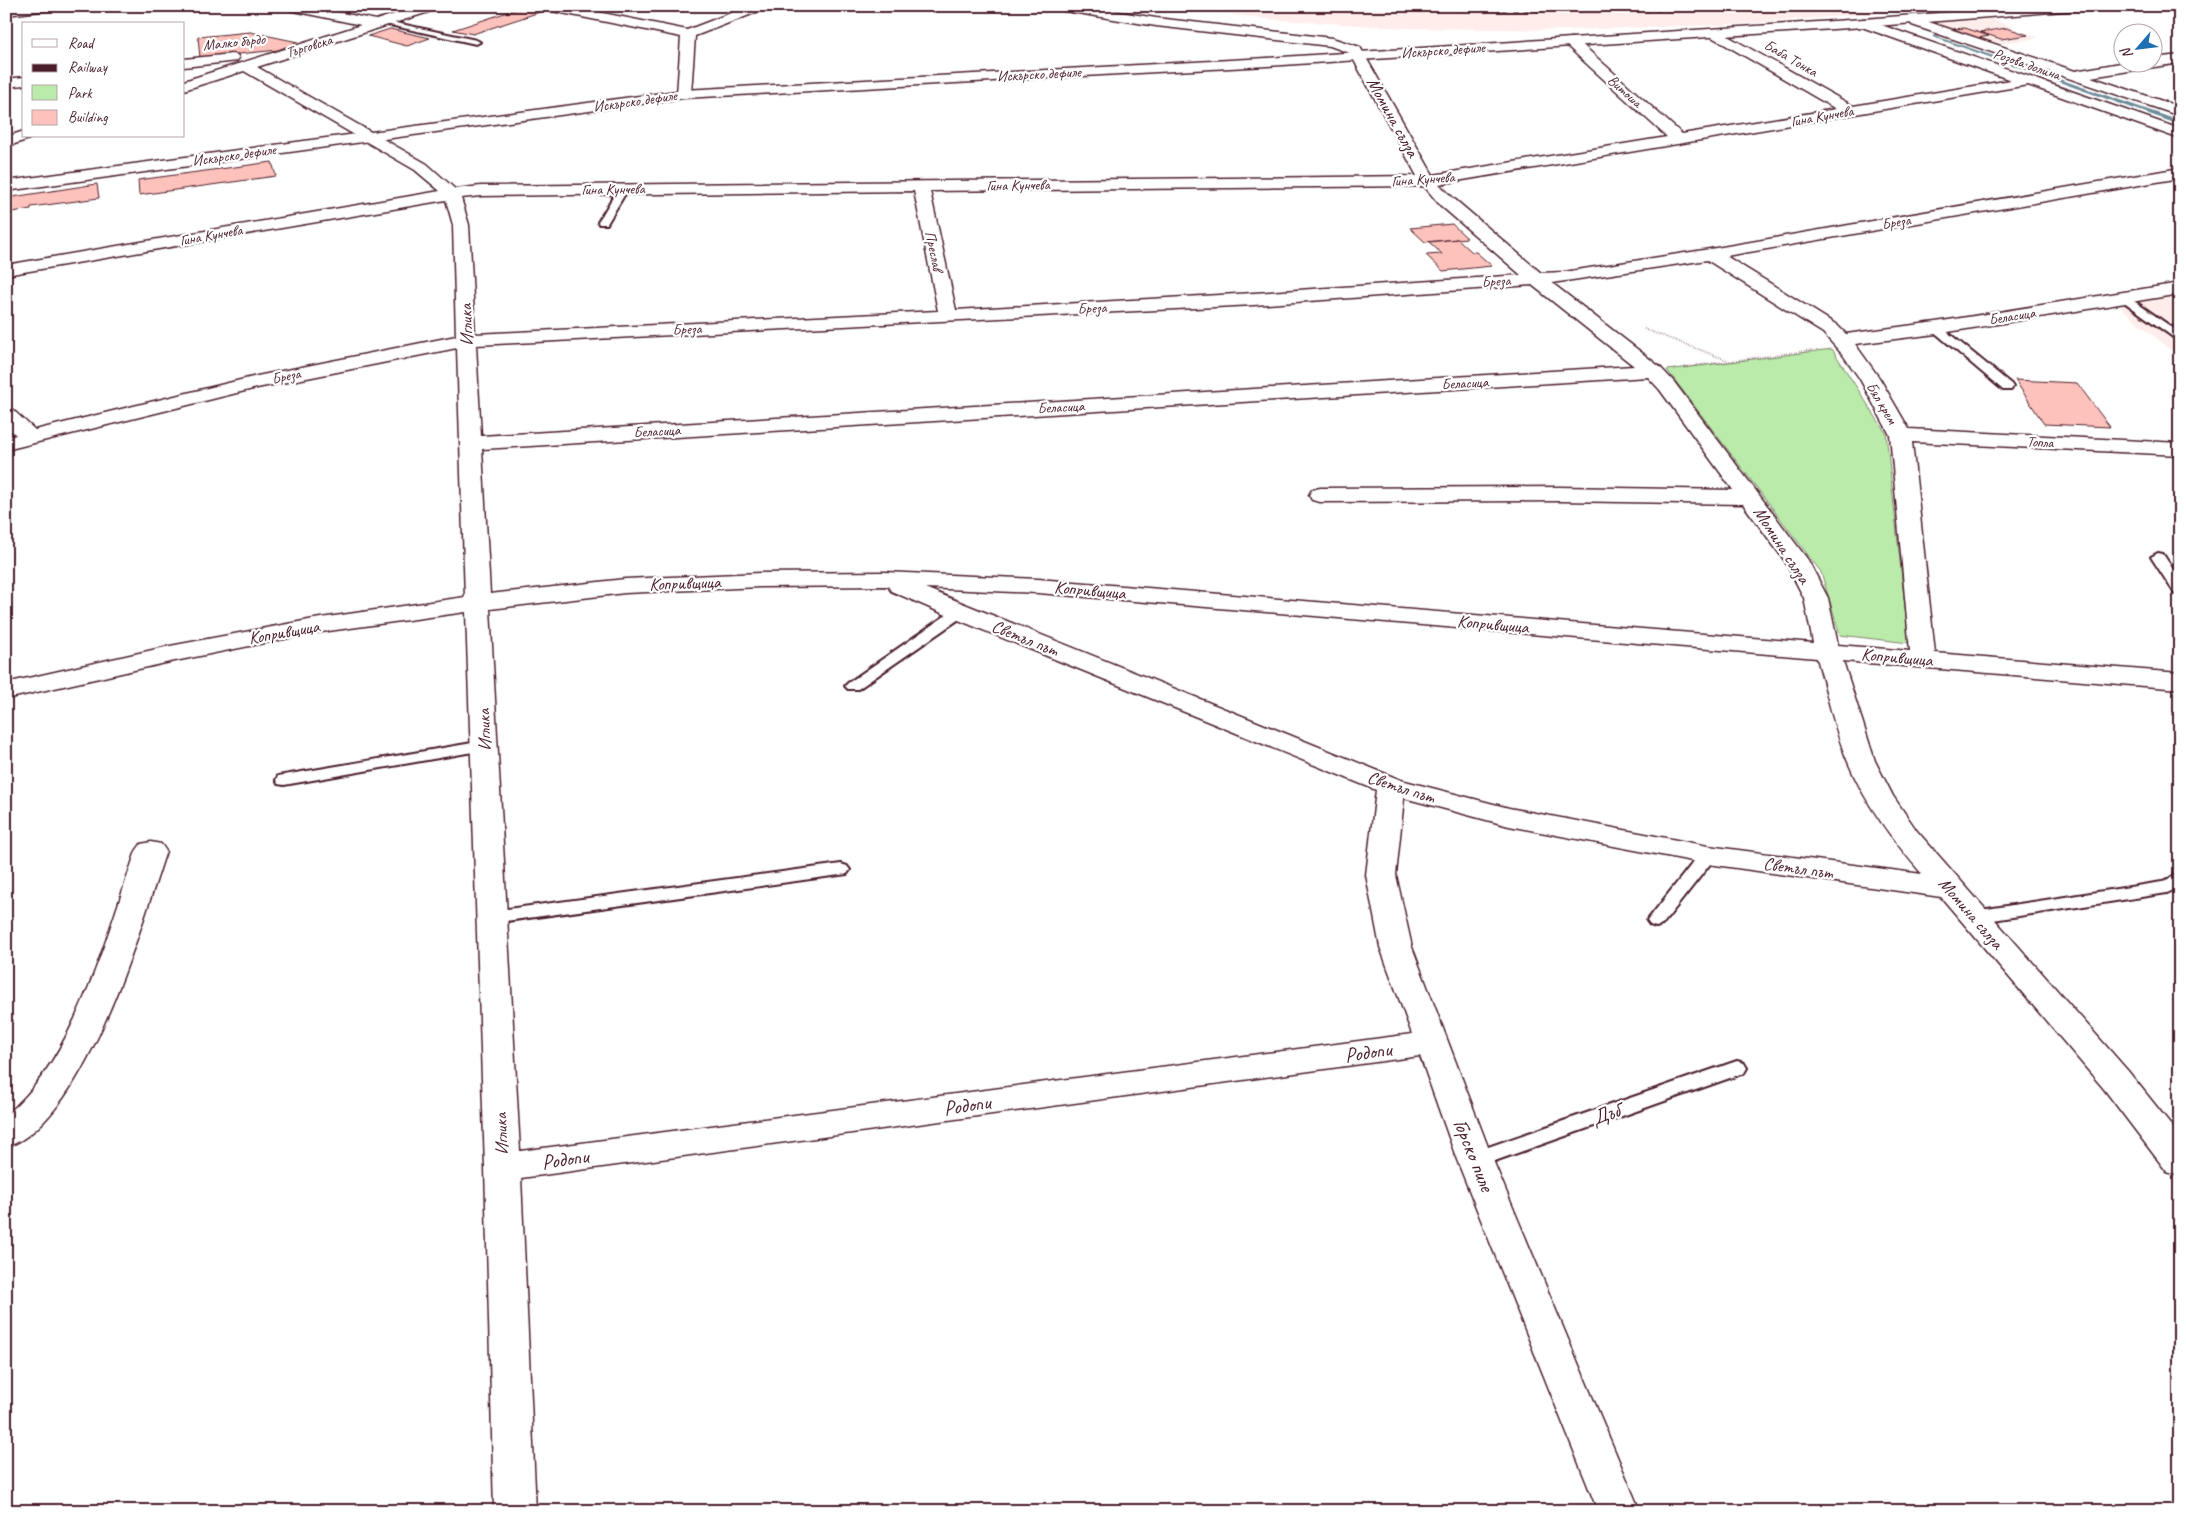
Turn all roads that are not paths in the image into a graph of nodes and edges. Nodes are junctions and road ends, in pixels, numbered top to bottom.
1 (50, 6) edge
2 (289, 6) edge
3 (434, 6) edge
4 (547, 6) edge
5 (761, 6) edge
6 (1059, 6) edge
7 (2076, 6) edge
8 (6, 11) edge
9 (1910, 20) junction
10 (380, 23) junction
11 (1864, 23) junction
12 (1715, 33) junction
13 (688, 34) junction
14 (476, 42) dead end
15 (1571, 42) junction
16 (288, 52) junction
17 (1359, 56) junction
18 (2180, 58) edge
19 (2164, 60) edge
20 (185, 63) edge
21 (245, 66) junction
22 (2114, 69) edge
23 (2074, 76) junction
24 (22, 81) edge
25 (2028, 81) junction
26 (6, 82) edge
27 (185, 86) edge
28 (684, 94) junction
29 (1851, 111) junction
30 (2180, 112) edge
31 (2180, 134) edge
32 (22, 137) edge
33 (369, 137) junction
34 (1680, 140) junction
35 (6, 142) edge
36 (2180, 174) edge
37 (1428, 181) junction
38 (6, 186) edge
39 (921, 186) junction
40 (623, 189) junction
41 (453, 194) junction
42 (603, 222) dead end
43 (1710, 254) junction
44 (6, 270) edge
45 (1536, 278) junction
46 (2180, 288) edge
47 (2124, 297) junction
48 (948, 316) junction
49 (1936, 328) junction
50 (2180, 339) edge
51 (467, 340) junction
52 (1845, 343) junction
53 (1653, 371) junction
54 (2007, 387) dead end
55 (6, 414) edge
56 (1901, 435) junction
57 (30, 437) junction
58 (470, 443) junction
59 (6, 444) edge
60 (2180, 449) edge
61 (1320, 495) dead end
62 (1751, 497) junction
63 (2158, 557) dead end
64 (884, 579) junction
65 (2180, 591) edge
66 (478, 603) junction
67 (960, 612) junction
68 (1827, 651) junction
69 (1923, 659) junction
70 (2180, 681) edge
71 (853, 686) dead end
72 (6, 691) edge
73 (484, 746) junction
74 (284, 780) dead end
75 (1392, 786) junction
76 (151, 851) dead end
77 (1708, 856) junction
78 (841, 870) dead end
79 (2180, 879) edge
80 (1948, 888) junction
81 (492, 917) junction
82 (1974, 917) junction
83 (1656, 921) dead end
84 (1430, 1043) junction
85 (1737, 1068) dead end
86 (6, 1134) edge
87 (1475, 1160) junction
88 (2180, 1162) edge
89 (503, 1167) junction
90 (515, 1511) edge
91 (1619, 1511) edge

1 - 8 street
2 - 10 street
3 - 10 street, Търговска
4 - 13 street
5 - 13 street
6 - 17 street
7 - 9 street, Искърско дефиле
9 - 11 street, Искърско дефиле
9 - 23 street, Розова долина
10 - 14 lane
10 - 16 street, Търговска
11 - 12 street, Искърско дефиле
11 - 25 street, Розова долина
12 - 15 street, Искърско дефиле
12 - 29 street, Баба Тонка
13 - 28 street
15 - 17 street, Искърско дефиле
15 - 34 street, Витоша
16 - 20 street, Малко бърдо
16 - 21 street, Търговска
17 - 28 street, Искърско дефиле
17 - 37 street, Момина сълза
18 - 19 street
21 - 27 street, Търговска
21 - 33 street
22 - 23 street
23 - 30 street, Розова долина
24 - 26 street
25 - 29 street, Гина Кунчева
25 - 31 street, Розова долина
28 - 33 street, Искърско дефиле
29 - 34 street, Гина Кунчева
32 - 35 street
33 - 38 street, Искърско дефиле
33 - 41 street
34 - 37 street, Гина Кунчева
36 - 43 street, Бреза
37 - 39 street, Гина Кунчева
37 - 45 street, Момина сълза
39 - 40 street, Гина Кунчева
39 - 48 street, Преслав
40 - 41 street, Гина Кунчева
40 - 42 lane
41 - 44 street, Гина Кунчева
41 - 51 street, Иглика
43 - 45 street, Бреза
43 - 52 street, Бял крем
45 - 48 street, Бреза
45 - 53 street, Момина сълза
46 - 47 street, Беласица
47 - 49 street, Беласица
47 - 50 lane
48 - 51 street, Бреза
49 - 52 street, Беласица
49 - 54 lane
51 - 57 street, Бреза
51 - 58 street, Иглика
52 - 56 street, Бял крем
53 - 58 street, Беласица
53 - 62 street, Момина сълза
55 - 57 street
56 - 60 street, Топла
56 - 69 street, Бял крем
57 - 59 street, Бреза
58 - 66 street, Иглика
61 - 62 street
62 - 68 street, Момина сълза
63 - 65 lane
64 - 66 street, Копривщица
64 - 67 street, Светъл път
64 - 68 street, Копривщица
66 - 72 street, Копривщица
66 - 73 street, Иглика
67 - 71 lane
67 - 75 street, Светъл път
68 - 69 street, Копривщица
68 - 80 street, Момина сълза
69 - 70 street, Копривщица
73 - 74 lane
73 - 81 street, Иглика
75 - 77 street, Светъл път
75 - 84 street, Горско пиле
76 - 86 street
77 - 80 street, Светъл път
77 - 83 lane
78 - 81 lane
79 - 82 lane
80 - 82 street, Момина сълза
81 - 89 street, Иглика
82 - 88 street, Момина сълза
84 - 87 street, Горско пиле
84 - 89 street, Родопи
85 - 87 lane, Дъб
87 - 91 street, Горско пиле
89 - 90 street, Иглика

